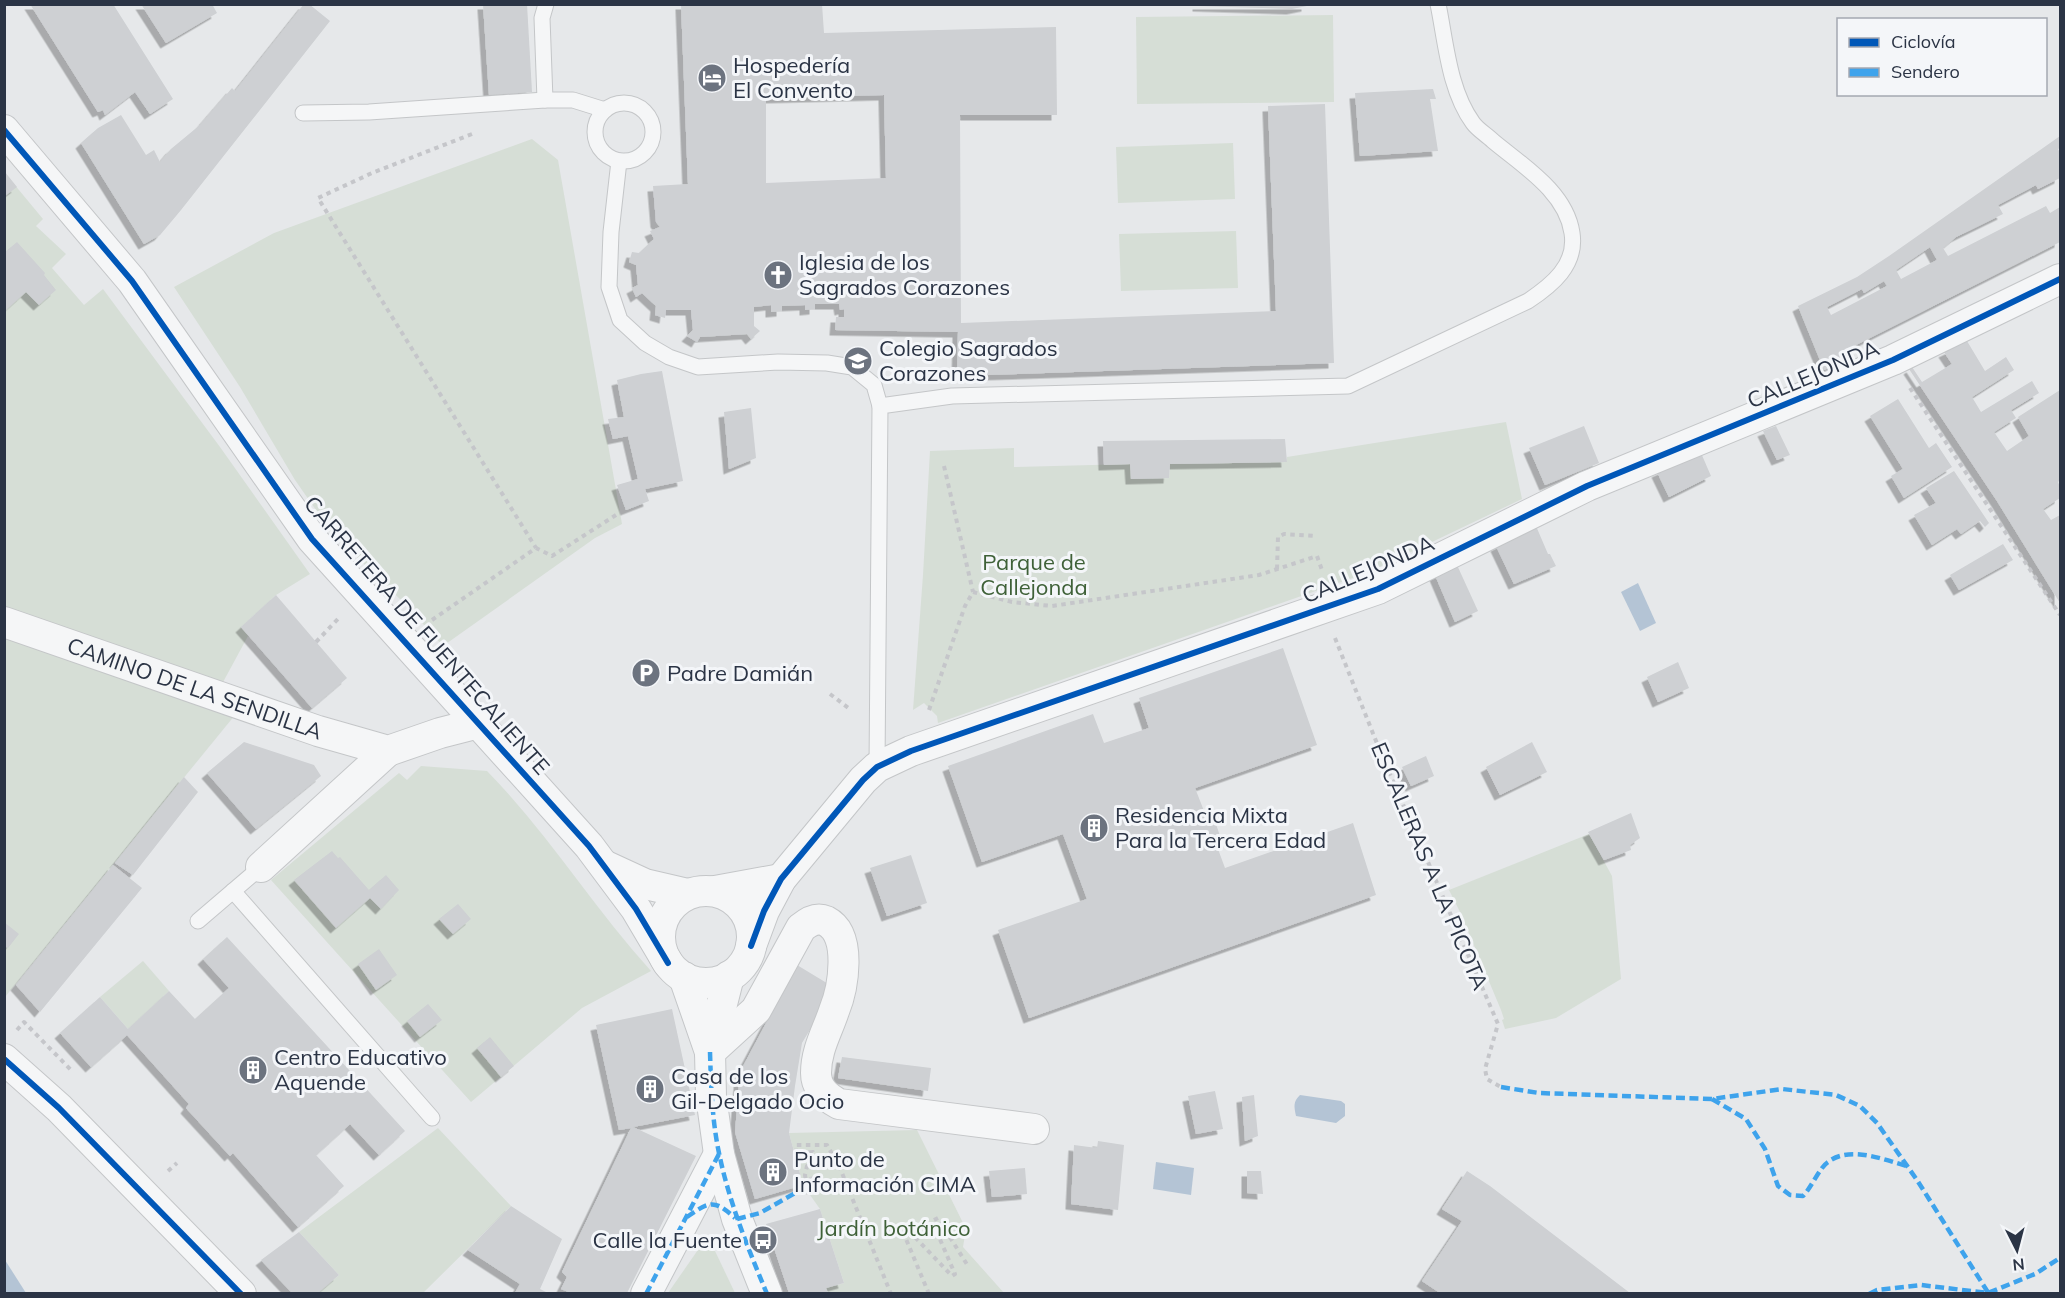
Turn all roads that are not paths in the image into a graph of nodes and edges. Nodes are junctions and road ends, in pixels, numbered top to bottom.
1 (546, 4) edge
2 (1438, 4) edge
3 (545, 100) junction
4 (605, 110) junction
5 (303, 113) dead end
6 (4, 130) edge
7 (619, 161) junction
8 (2061, 279) edge
9 (880, 406) junction
10 (4, 622) edge
11 (479, 723) junction
12 (388, 751) junction
13 (877, 767) junction
14 (606, 866) junction
15 (261, 867) joint
16 (781, 879) junction
17 (233, 891) junction
18 (702, 893) junction
19 (198, 921) dead end
20 (751, 946) junction
21 (676, 970) junction
22 (729, 976) junction
23 (710, 1052) junction
24 (4, 1059) edge
25 (432, 1118) dead end
26 (1034, 1129) dead end
27 (719, 1154) junction
28 (685, 1219) junction
29 (736, 1219) junction
30 (241, 1293) edge
31 (646, 1293) edge
32 (766, 1293) edge

1 - 3 lane
2 - 9 lane
3 - 4 lane
3 - 5 lane
4 - 7 lane
4 - 7 lane
6 - 11 street, CARRETERA DE FUENTECALIENTE
7 - 9 lane
8 - 13 street, CALLEJONDA
9 - 13 lane
10 - 12 street, CAMINO DE LA SENDILLA
11 - 12 street
11 - 14 street, CARRETERA DE FUENTECALIENTE
12 - 15 street
13 - 16 street, CALLEJONDA
14 - 18 street, CARRETERA DE FUENTECALIENTE
14 - 21 street, CARRETERA DE FUENTECALIENTE
15 - 17 lane
16 - 18 street
16 - 20 street, CALLEJONDA
17 - 19 lane
17 - 25 lane
18 - 20 street
18 - 21 street
20 - 22 street, CALLEJONDA
21 - 22 street
21 - 23 street
22 - 23 street
23 - 26 street
23 - 27 street
24 - 30 street
27 - 28 street
27 - 29 street
28 - 29 street
28 - 31 street
29 - 32 street

